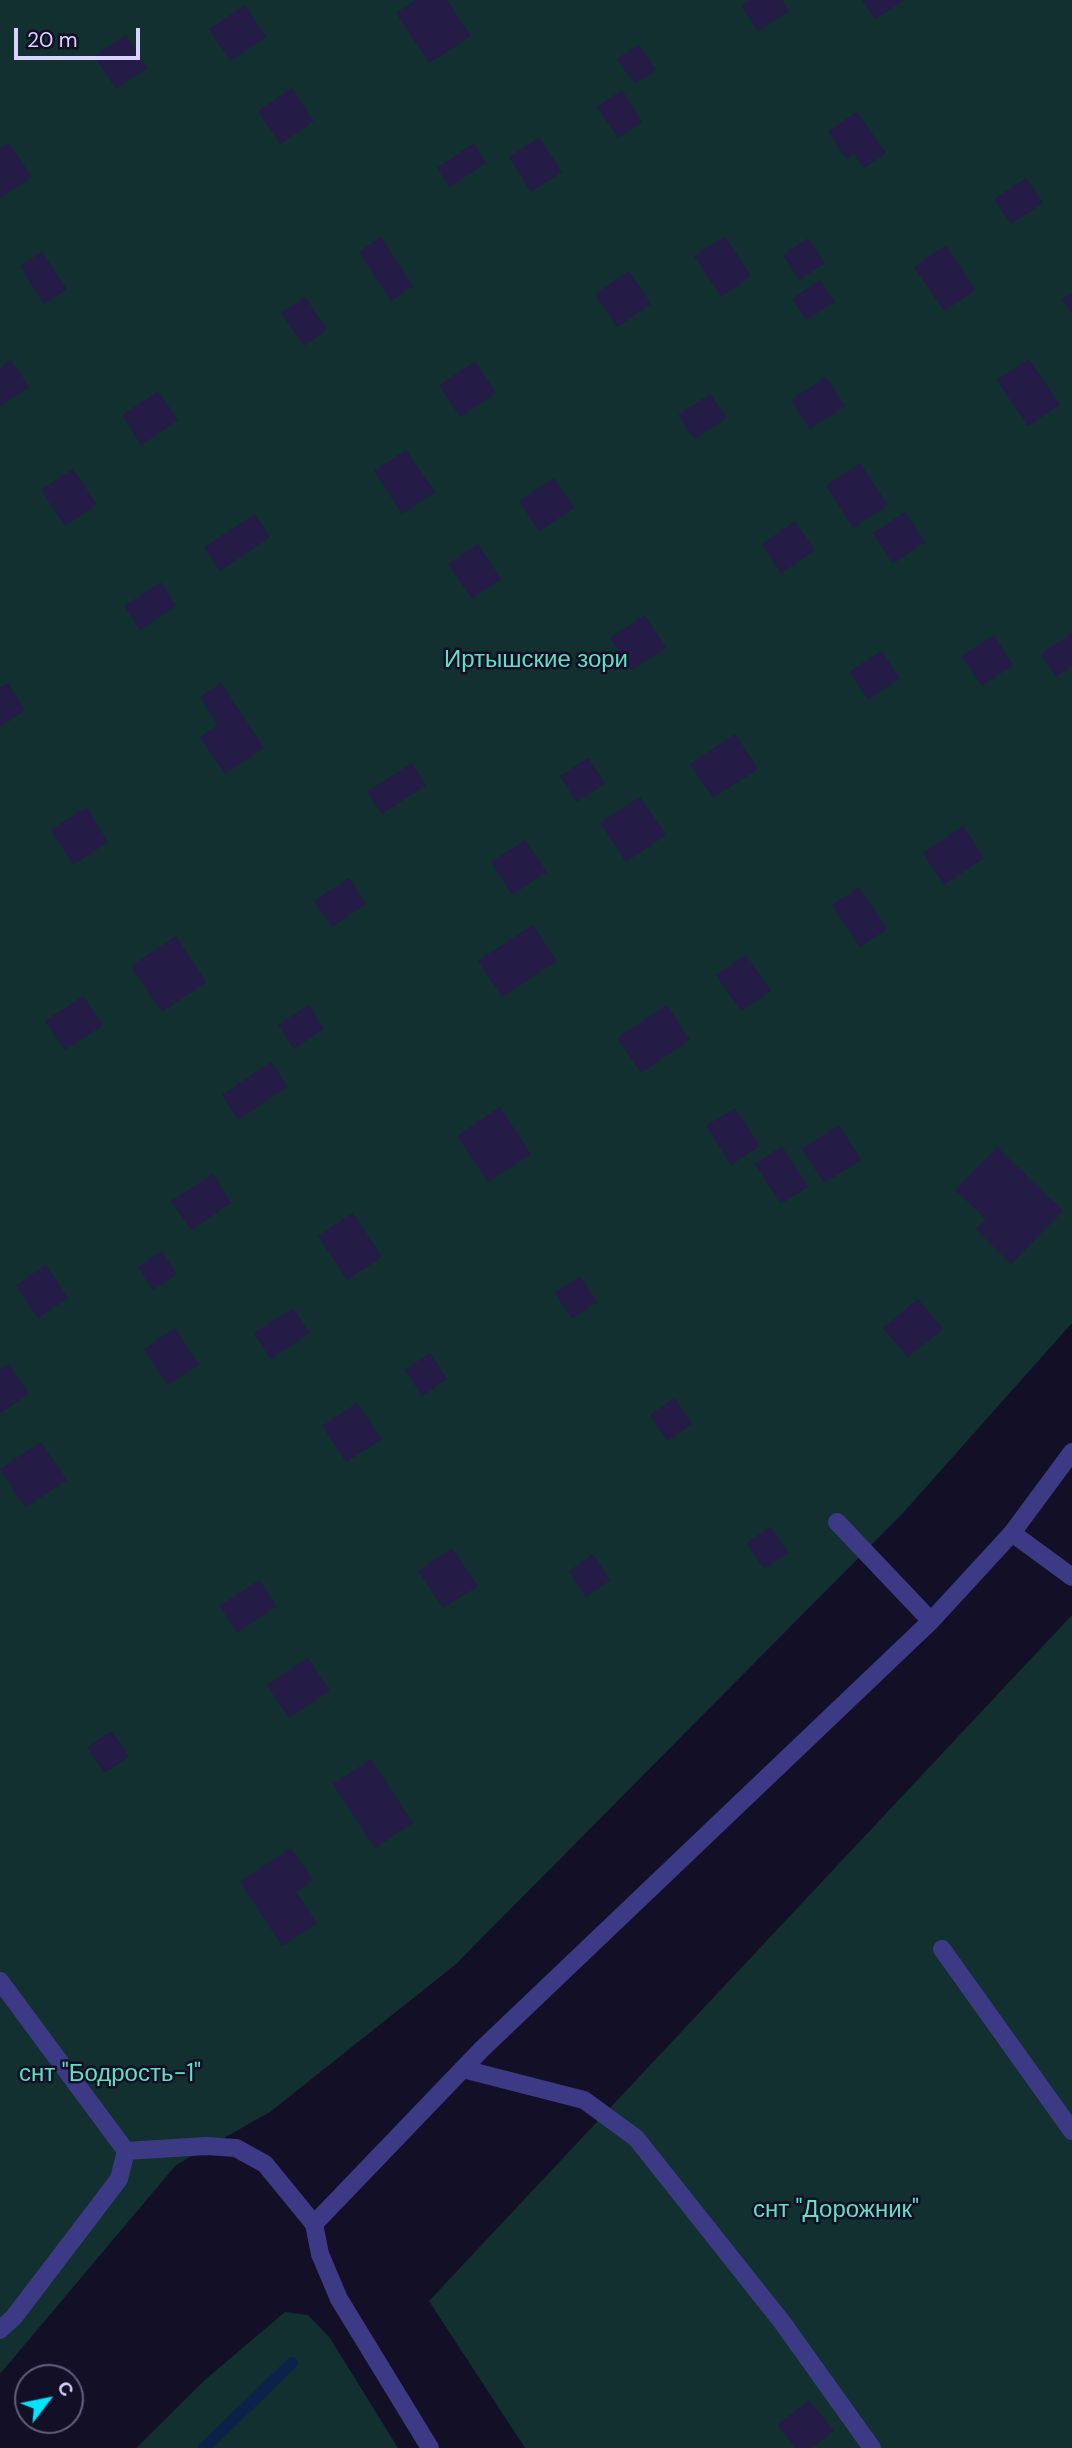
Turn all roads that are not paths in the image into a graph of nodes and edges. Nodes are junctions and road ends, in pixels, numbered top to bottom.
1 (1072, 1452) edge
2 (837, 1522) dead end
3 (1012, 1533) junction
4 (1072, 1577) edge
5 (931, 1621) junction
6 (942, 1949) dead end
7 (0, 1982) edge
8 (463, 2069) junction
9 (1072, 2131) edge
10 (126, 2151) junction
11 (314, 2224) junction
12 (0, 2330) edge
13 (430, 2448) edge
14 (872, 2448) edge

1 - 3 street
2 - 5 street
3 - 4 street
3 - 5 street
5 - 8 street
6 - 9 street
7 - 10 street
8 - 11 street
8 - 14 street
10 - 11 street
10 - 12 street
11 - 13 street

